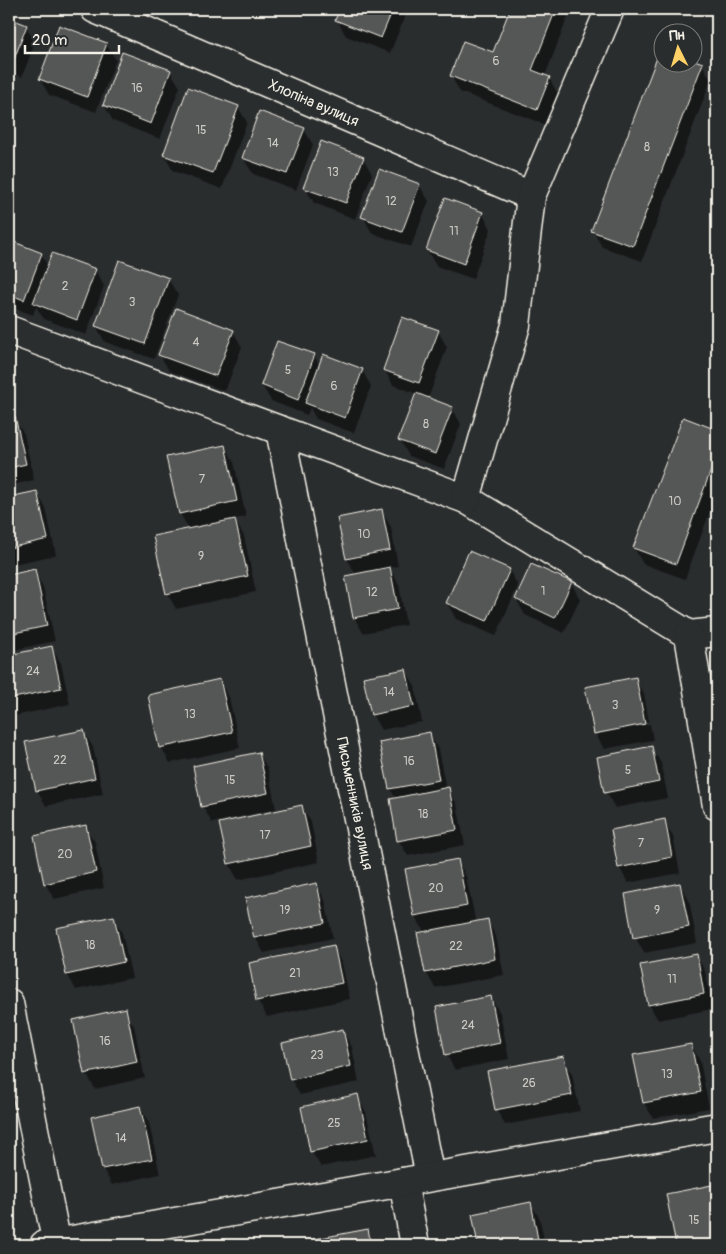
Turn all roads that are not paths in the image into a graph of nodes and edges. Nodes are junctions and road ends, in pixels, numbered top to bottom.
1 (95, 9) edge
2 (610, 9) edge
3 (531, 196) junction
4 (9, 330) edge
5 (280, 430) junction
6 (466, 499) junction
7 (717, 632) edge
8 (690, 635) junction
9 (717, 806) edge
10 (9, 1004) edge
11 (717, 1127) edge
12 (430, 1177) junction
13 (403, 1182) junction
14 (52, 1244) edge
15 (415, 1245) edge

1 - 3 street, Хлопіна вулиця
2 - 3 street
3 - 6 street
4 - 5 street
5 - 6 street
5 - 12 street, Письменників вулиця
6 - 8 street
7 - 8 street
8 - 9 street
10 - 14 street
11 - 12 street
12 - 13 street
13 - 14 street
13 - 15 street

